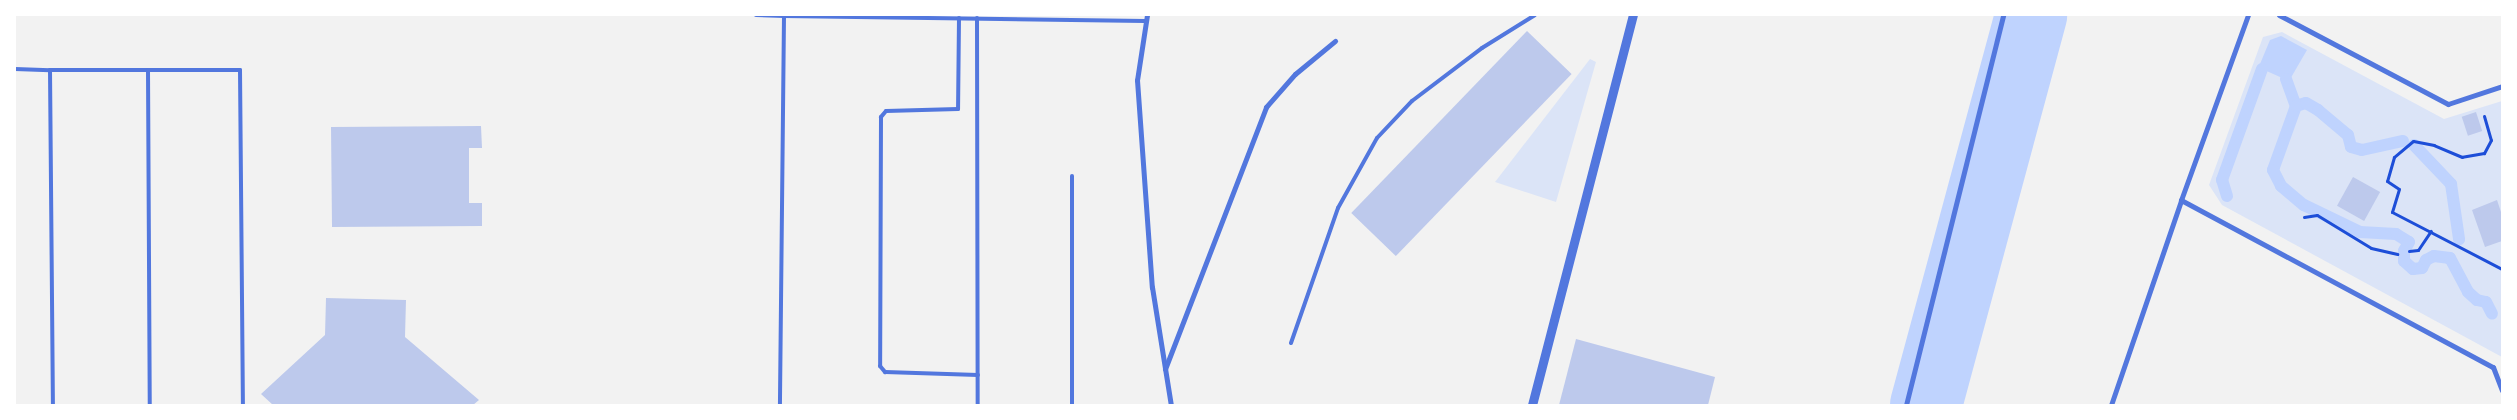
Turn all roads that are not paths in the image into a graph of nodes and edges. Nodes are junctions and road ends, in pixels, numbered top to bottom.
1 (756, 15) edge
2 (792, 15) edge
3 (1147, 15) edge
4 (1535, 15) edge
5 (1633, 15) edge
6 (2003, 15) edge
7 (2248, 15) edge
8 (2280, 15) edge
9 (784, 16) edge
10 (959, 18) junction
11 (977, 18) junction
12 (1145, 21) junction
13 (1335, 40) dead end
14 (15, 69) edge
15 (50, 70) junction
16 (148, 70) junction
17 (2502, 86) edge
18 (1072, 176) dead end
19 (2182, 200) junction
20 (1291, 343) dead end
21 (1164, 370) junction
22 (978, 375) junction
23 (2502, 390) edge
24 (53, 405) edge
25 (150, 405) edge
26 (243, 405) edge
27 (780, 405) edge
28 (978, 405) edge
29 (1072, 405) edge
30 (1171, 405) edge
31 (1532, 405) edge
32 (1906, 405) edge
33 (2111, 405) edge

1 - 9 lane
2 - 9 lane
2 - 10 lane
3 - 12 street
4 - 20 lane
5 - 31 street
6 - 32 street
7 - 19 street
8 - 17 street
9 - 27 lane
10 - 11 lane
10 - 22 lane
11 - 12 lane
11 - 22 lane
12 - 21 street
13 - 21 street
14 - 15 lane
15 - 16 lane
15 - 24 lane
16 - 25 lane
16 - 26 lane
18 - 29 lane
19 - 23 street
19 - 33 street
21 - 30 street
22 - 28 lane

